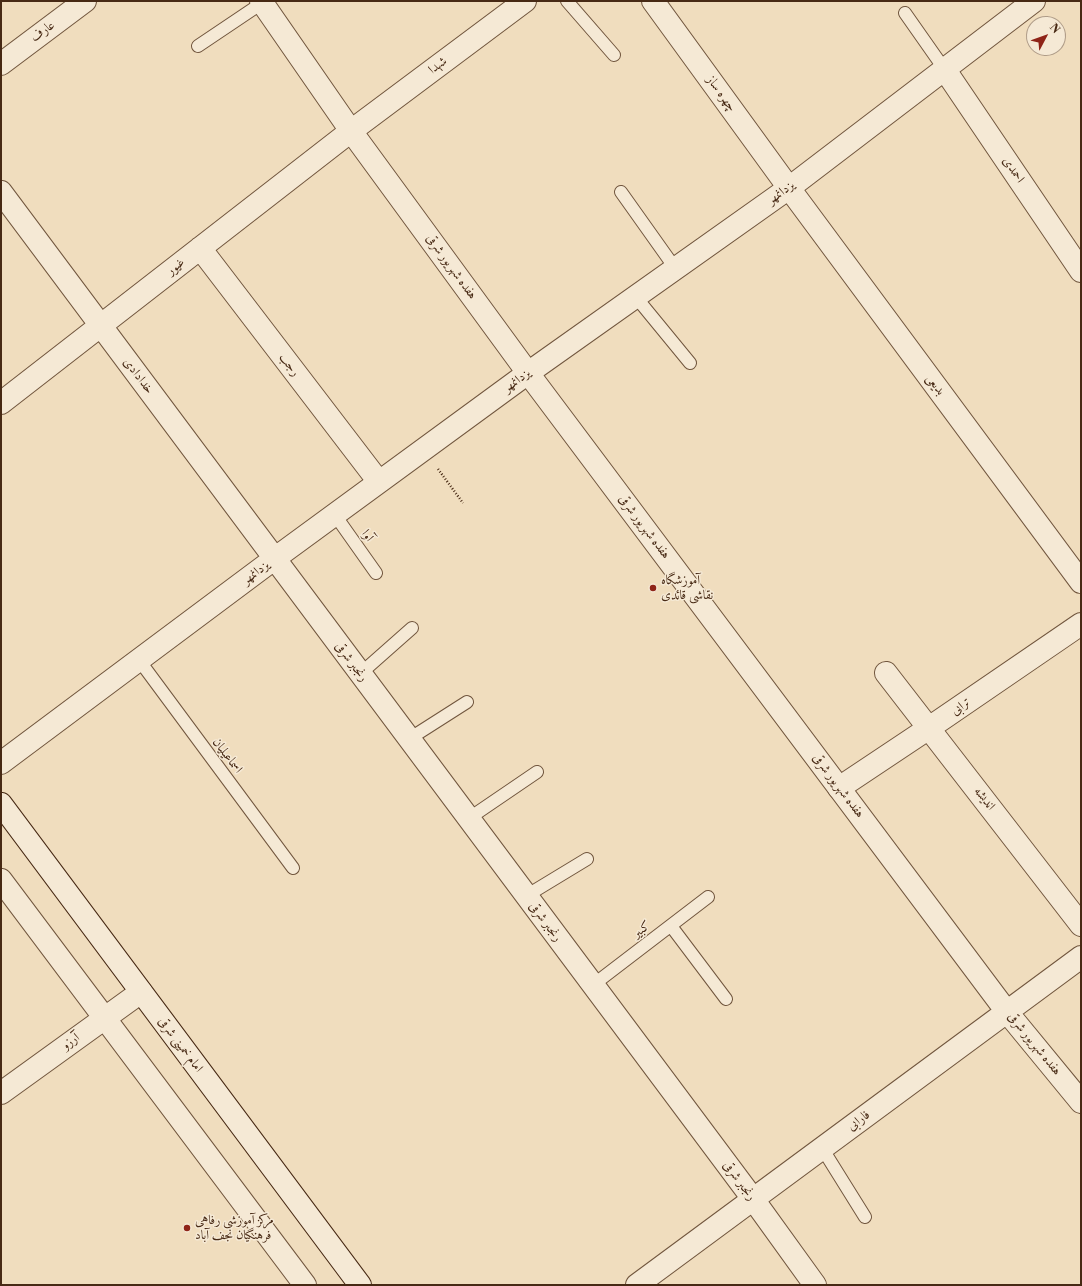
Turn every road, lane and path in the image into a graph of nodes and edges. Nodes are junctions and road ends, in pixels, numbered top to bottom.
1 (85, 1) edge
2 (525, 1) edge
3 (567, 1) edge
4 (653, 1) edge
5 (1034, 1) edge
6 (262, 2) edge
7 (905, 13) dead end
8 (198, 46) dead end
9 (614, 55) dead end
10 (1, 64) edge
11 (945, 70) junction
12 (351, 131) junction
13 (789, 188) junction
14 (1, 192) edge
15 (620, 192) dead end
16 (200, 248) junction
17 (675, 268) junction
18 (1081, 271) edge
19 (635, 296) junction
20 (101, 326) junction
21 (690, 363) dead end
22 (528, 373) junction
23 (1, 403) edge
24 (424, 449) junction
25 (379, 482) junction
26 (463, 503) dead end
27 (335, 515) junction
28 (274, 559) junction
29 (376, 573) dead end
30 (1081, 582) edge
31 (1081, 624) edge
32 (412, 628) dead end
33 (139, 660) junction
34 (886, 673) dead end
35 (360, 674) junction
36 (468, 702) dead end
37 (929, 728) junction
38 (409, 739) junction
39 (1, 763) edge
40 (537, 772) dead end
41 (839, 788) junction
42 (1, 804) edge
43 (468, 819) junction
44 (587, 859) dead end
45 (293, 868) dead end
46 (1, 880) edge
47 (526, 896) junction
48 (708, 896) dead end
49 (1081, 925) edge
50 (671, 926) junction
51 (1081, 957) edge
52 (593, 985) junction
53 (141, 992) junction
54 (726, 999) dead end
55 (1008, 1012) junction
56 (105, 1018) junction
57 (1, 1093) edge
58 (1081, 1102) edge
59 (822, 1148) junction
60 (753, 1199) junction
61 (865, 1217) dead end
62 (306, 1285) edge
63 (360, 1285) edge
64 (637, 1285) edge
65 (815, 1285) edge

1 - 10 street, عارف
2 - 12 street, شهدا
3 - 9 lane
4 - 13 street, چهره ساز
5 - 11 street, یزدانمهر
6 - 8 lane
6 - 12 street, هفده شهریور شرقی
7 - 11 lane
11 - 13 street, یزدانمهر
11 - 18 street, احمدی
12 - 16 street, غیور
12 - 22 street, هفده شهریور شرقی
13 - 17 street, یزدانمهر
13 - 30 street, بدیعی
14 - 20 street, خدادادی
15 - 17 lane
16 - 20 street, غیور
16 - 25 street, رجب
17 - 19 street, یزدانمهر
19 - 21 lane
19 - 22 street, یزدانمهر
20 - 23 street, غیور
20 - 28 street, خدادادی
22 - 24 street, یزدانمهر
22 - 41 street, هفده شهریور شرقی
24 - 25 street, یزدانمهر
24 - 26 path
25 - 27 street, یزدانمهر
27 - 28 street, یزدانمهر
27 - 29 lane, آوا
28 - 33 street, یزدانمهر
28 - 35 street, رنجبر شرقی
31 - 37 street, ترابی
32 - 35 lane
33 - 39 street, یزدانمهر
33 - 45 lane, اسماعیلیان
34 - 37 street, اندیشه
35 - 38 street, رنجبر شرقی
36 - 38 lane
37 - 41 street, ترابی
37 - 49 street, اندیشه
38 - 43 street, رنجبر شرقی
40 - 43 lane
41 - 55 street, هفده شهریور شرقی
42 - 53 street, امام خمینی شرقی
43 - 47 street, رنجبر شرقی
44 - 47 lane
46 - 56 street
47 - 52 street, رنجبر شرقی
48 - 50 lane, کبیر
50 - 52 lane, کبیر
50 - 54 lane
51 - 55 street, فارابی
52 - 60 street, رنجبر شرقی
53 - 56 street, آرزو
53 - 63 street, امام خمینی شرقی
55 - 58 street, هفده شهریور شرقی
55 - 59 street, فارابی
56 - 57 street, آرزو
56 - 62 street
59 - 60 street, فارابی
59 - 61 lane
60 - 64 street, فارابی
60 - 65 street, رنجبر شرقی

